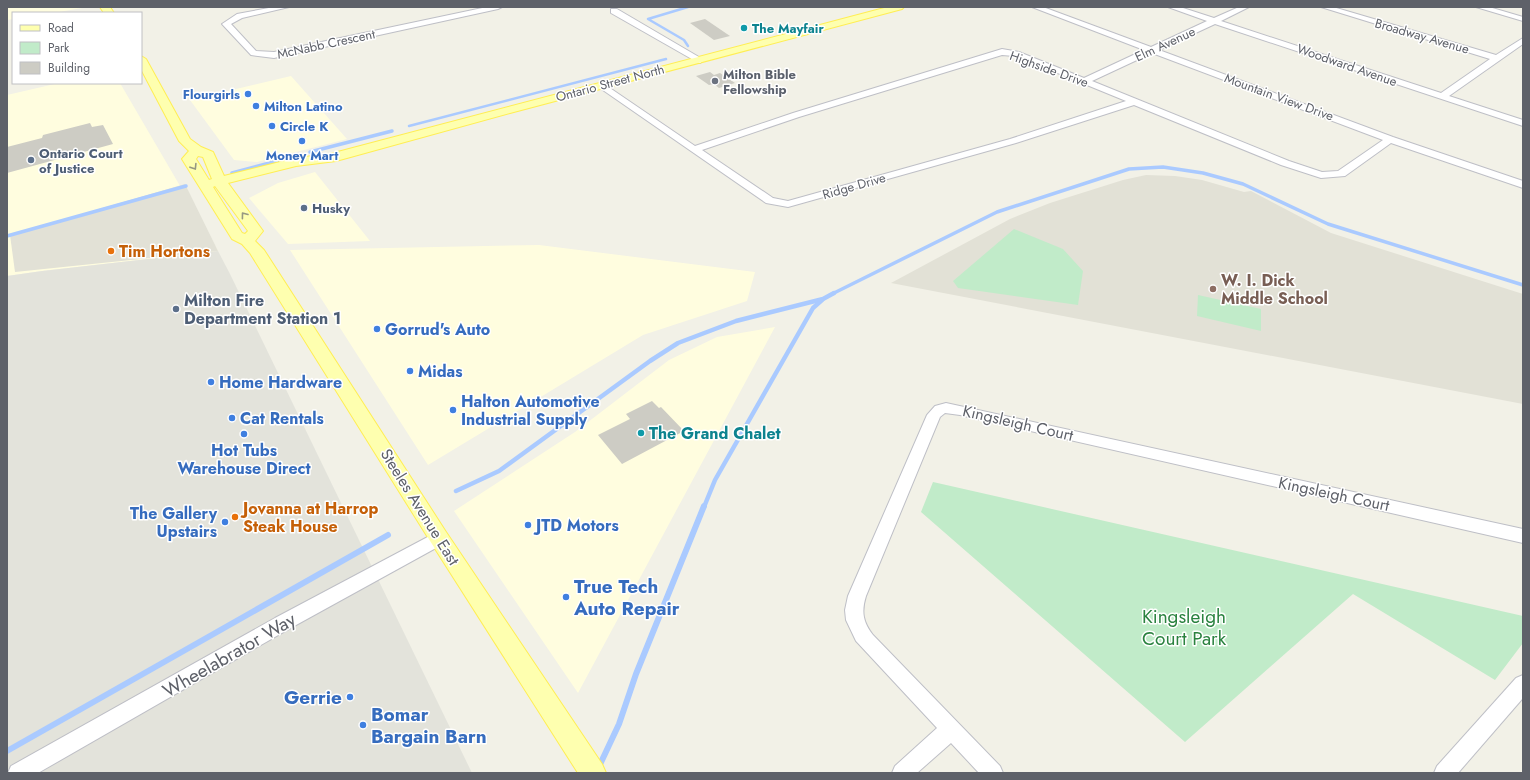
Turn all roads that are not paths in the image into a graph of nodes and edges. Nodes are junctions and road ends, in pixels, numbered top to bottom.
1 (285, 7) edge
2 (498, 7) edge
3 (899, 7) edge
4 (1036, 7) edge
5 (1172, 7) edge
6 (1245, 7) edge
7 (1325, 7) edge
8 (1480, 7) edge
9 (614, 11) dead end
10 (1523, 19) edge
11 (1215, 21) junction
12 (1523, 40) edge
13 (1152, 50) junction
14 (1497, 58) junction
15 (700, 60) junction
16 (142, 61) edge
17 (1084, 81) junction
18 (601, 86) junction
19 (1441, 96) junction
20 (1133, 102) junction
21 (1523, 123) edge
22 (1390, 139) junction
23 (695, 149) junction
24 (196, 150) junction
25 (222, 185) junction
26 (1523, 185) edge
27 (206, 188) junction
28 (247, 241) junction
29 (1523, 536) edge
30 (439, 538) junction
31 (1523, 684) edge
32 (950, 730) junction
33 (18, 773) edge
34 (593, 773) edge
35 (902, 773) edge
36 (993, 773) edge
37 (1444, 773) edge

1 - 2 street, McNabb Crescent
3 - 15 main road, Ontario Street North
4 - 13 street, Mountain View Drive
5 - 11 street, Woodward Avenue
6 - 11 street, Elm Avenue
7 - 14 street, Broadway Avenue
8 - 10 street
9 - 15 street
11 - 13 street, Elm Avenue
11 - 19 street, Woodward Avenue
12 - 14 street
13 - 17 street, Elm Avenue
13 - 22 street, Mountain View Drive
14 - 19 street
15 - 18 main road, Ontario Street North
16 - 24 main road
17 - 20 street, Highside Drive
17 - 23 street, Highside Drive
18 - 23 street, Ridge Drive
18 - 25 main road, Ontario Street North
19 - 21 street, Woodward Avenue
20 - 22 street, Highside Drive
20 - 23 street, Ridge Drive
22 - 26 street, Mountain View Drive
24 - 25 main road
24 -> 27 main road, Steeles Avenue East
25 - 27 main road, Ontario Street North
28 -> 25 main road
27 - 28 main road, Steeles Avenue East
28 - 30 main road, Steeles Avenue East
29 - 32 street, Kingsleigh Court
30 - 33 street, Wheelabrator Way
30 - 34 main road, Steeles Avenue East
31 - 37 street
32 - 35 street
32 - 36 street, Kingsleigh Court

